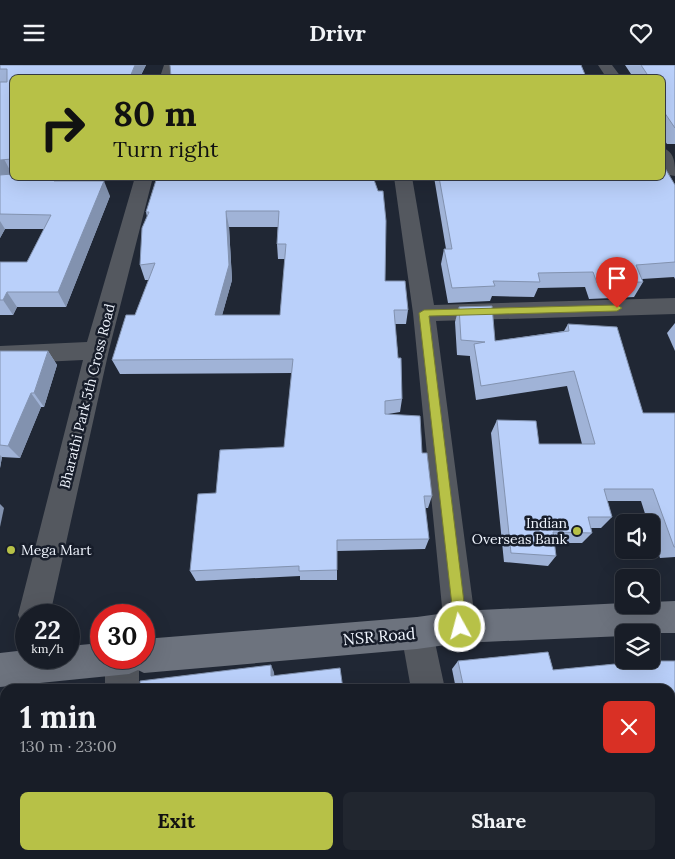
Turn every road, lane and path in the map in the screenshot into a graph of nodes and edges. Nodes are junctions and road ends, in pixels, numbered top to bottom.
1 (40, 180) edge
2 (143, 180) edge
3 (403, 180) edge
4 (0, 183) edge
5 (675, 306) edge
6 (424, 313) junction
7 (97, 350) junction
8 (0, 355) edge
9 (37, 604) edge
10 (675, 617) edge
11 (460, 627) junction
12 (417, 633) junction
13 (155, 655) edge
14 (122, 669) edge
15 (122, 684) edge
16 (427, 684) edge

1 - 4 street
2 - 7 street, Bharathi Park 5th Cross Road
3 - 6 street
5 - 6 street
6 - 11 street
7 - 8 street
7 - 9 street, Bharathi Park 5th Cross Road
10 - 11 main road, NSR Road
11 - 12 main road, NSR Road
12 - 13 main road, NSR Road
12 - 16 street
14 - 15 street

